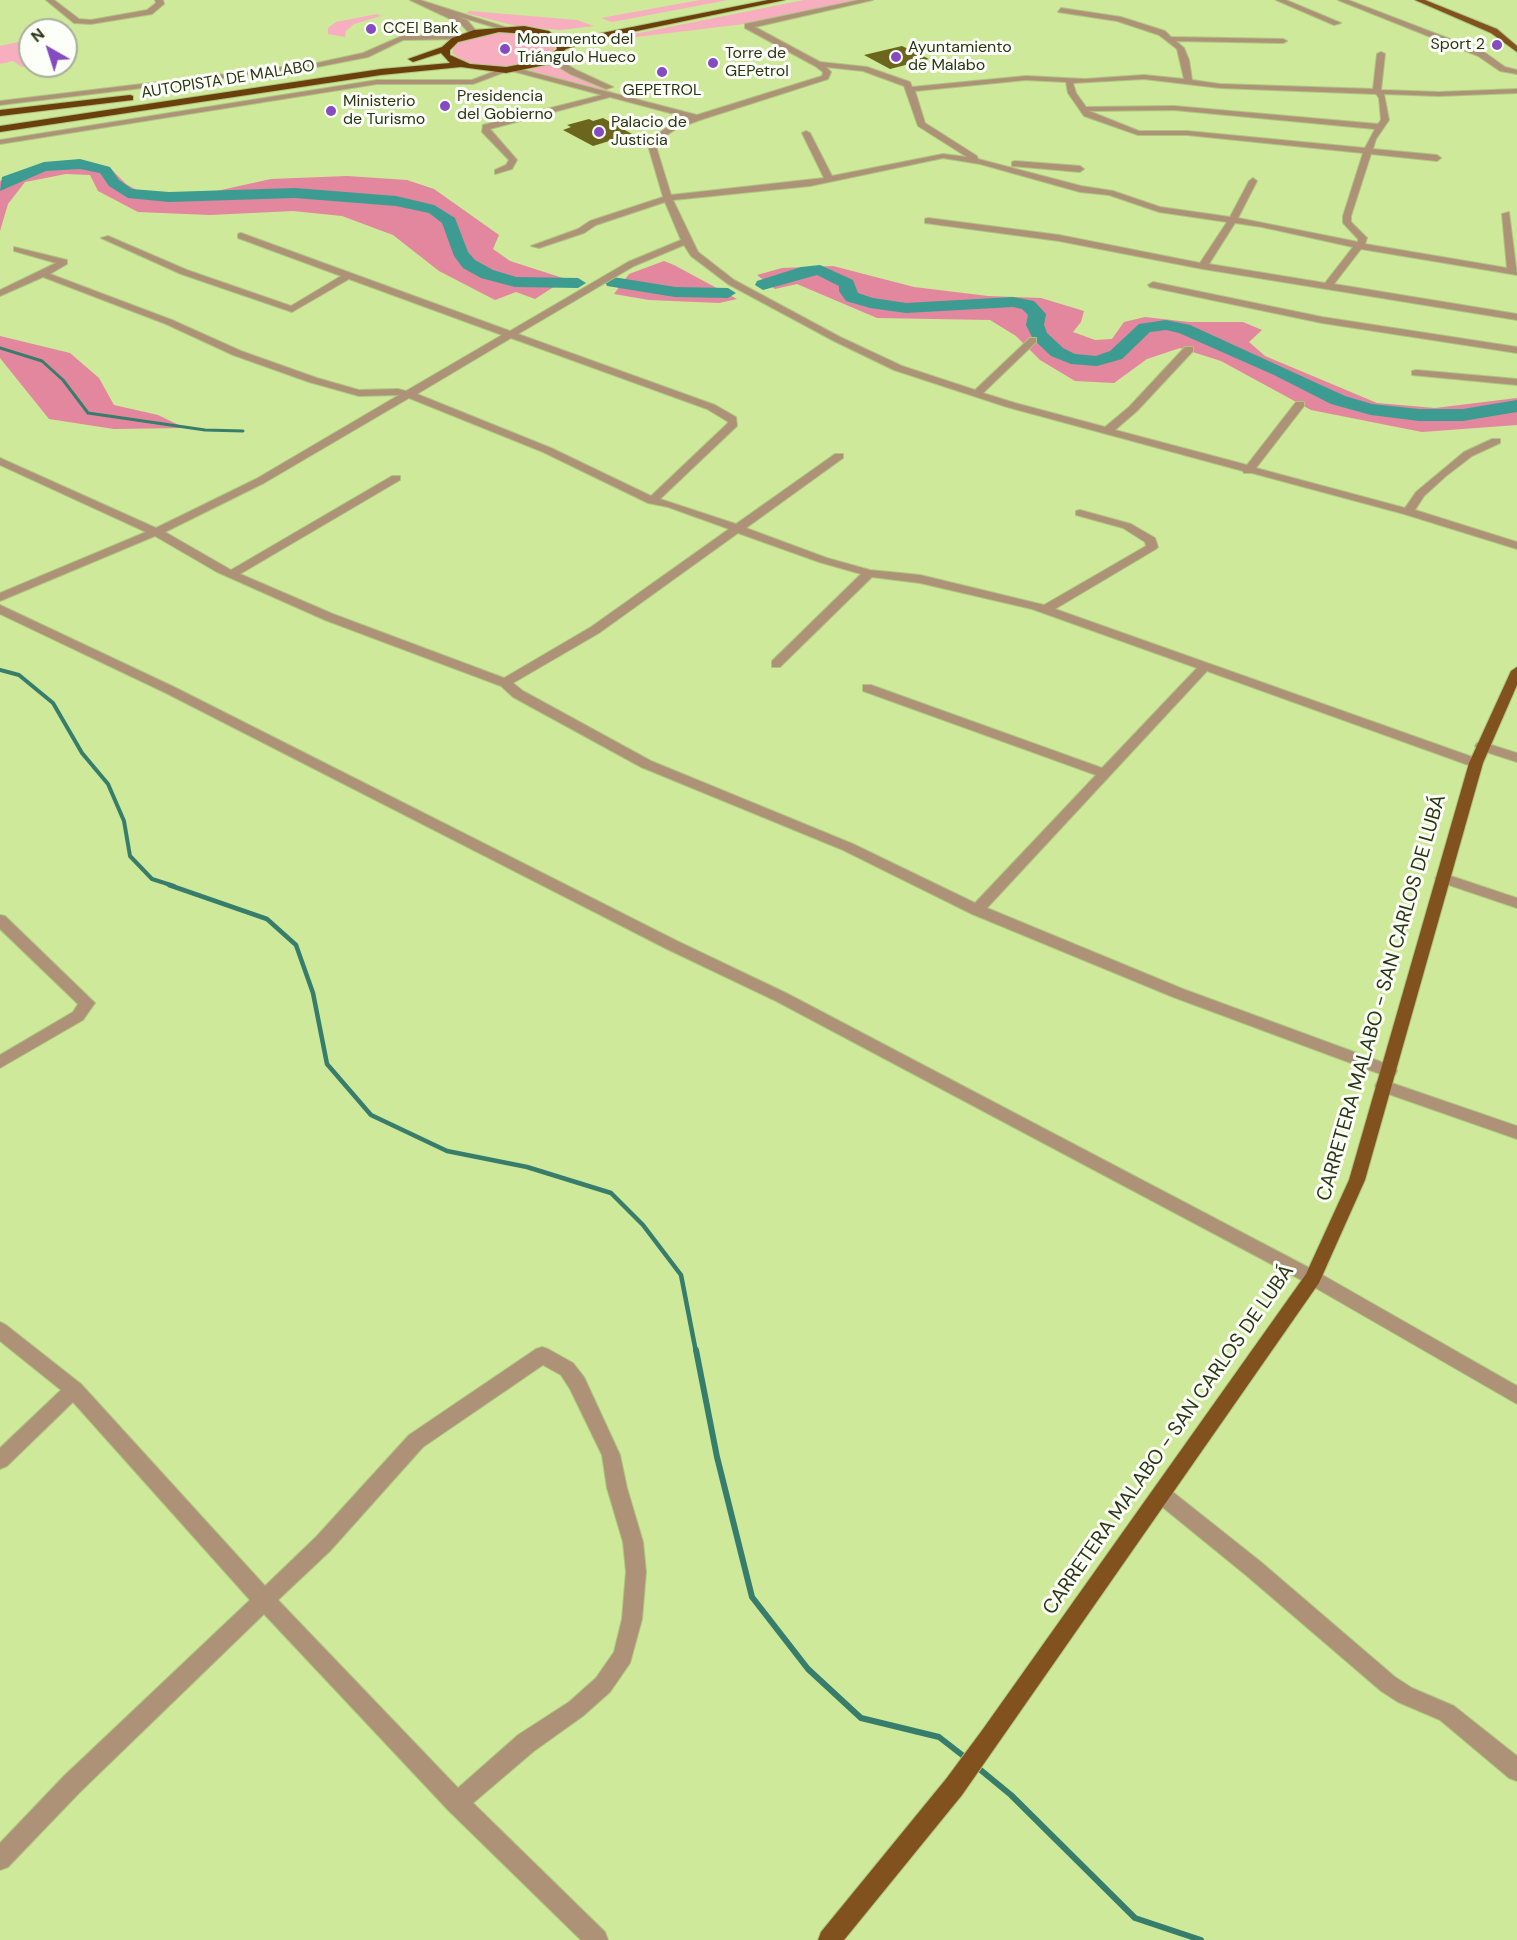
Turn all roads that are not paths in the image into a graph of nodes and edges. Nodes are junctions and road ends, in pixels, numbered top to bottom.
1 (50, 0) edge
2 (159, 0) edge
3 (414, 0) edge
4 (749, 0) edge
5 (781, 0) edge
6 (869, 0) edge
7 (1280, 0) edge
8 (1342, 0) edge
9 (1419, 0) edge
10 (1431, 0) edge
11 (427, 5) junction
12 (1061, 10) dead end
13 (1337, 23) dead end
14 (507, 28) junction
15 (579, 32) dead end
16 (474, 33) junction
17 (546, 33) junction
18 (567, 33) dead end
19 (424, 37) junction
20 (460, 37) junction
21 (1172, 39) junction
22 (1283, 40) dead end
23 (1517, 40) edge
24 (448, 46) junction
25 (562, 47) junction
26 (1517, 50) edge
27 (1381, 54) dead end
28 (552, 59) junction
29 (818, 64) junction
30 (460, 65) junction
31 (479, 69) junction
32 (511, 70) junction
33 (1517, 72) edge
34 (1069, 80) junction
35 (480, 81) junction
36 (1188, 81) junction
37 (911, 89) junction
38 (1517, 91) edge
39 (1378, 92) junction
40 (611, 95) junction
41 (627, 98) junction
42 (0, 103) edge
43 (1084, 110) junction
44 (0, 113) edge
45 (697, 118) junction
46 (1379, 127) junction
47 (0, 129) edge
48 (806, 134) dead end
49 (0, 142) edge
50 (1369, 150) junction
51 (1437, 158) dead end
52 (981, 162) junction
53 (1080, 169) dead end
54 (498, 172) dead end
55 (829, 178) junction
56 (1253, 181) dead end
57 (668, 198) junction
58 (1506, 214) dead end
59 (1234, 219) junction
60 (928, 221) dead end
61 (683, 235) junction
62 (241, 236) dead end
63 (105, 238) dead end
64 (536, 246) dead end
65 (1359, 246) junction
66 (17, 249) dead end
67 (654, 254) junction
68 (694, 254) junction
69 (640, 259) junction
70 (1203, 266) junction
71 (1515, 271) edge
72 (43, 274) junction
73 (348, 276) junction
74 (1153, 285) dead end
75 (1328, 286) junction
76 (1, 292) edge
77 (1517, 317) edge
78 (513, 335) junction
79 (1033, 340) dead end
80 (1189, 349) dead end
81 (1517, 350) edge
82 (1416, 373) dead end
83 (1517, 382) edge
84 (410, 394) junction
85 (976, 394) junction
86 (1300, 404) dead end
87 (1108, 430) junction
88 (1496, 441) dead end
89 (839, 456) dead end
90 (0, 461) edge
91 (1248, 471) junction
92 (396, 478) dead end
93 (652, 501) junction
94 (1408, 512) junction
95 (1080, 513) dead end
96 (735, 528) junction
97 (156, 532) junction
98 (1517, 546) edge
99 (869, 573) junction
100 (232, 574) junction
101 (0, 597) edge
102 (0, 609) edge
103 (1046, 609) junction
104 (776, 664) dead end
105 (1206, 665) junction
106 (1517, 671) edge
107 (505, 683) junction
108 (867, 688) dead end
109 (1482, 746) junction
110 (1517, 758) edge
111 (1476, 764) junction
112 (1103, 773) junction
113 (1442, 878) junction
114 (1517, 903) edge
115 (977, 910) junction
116 (0, 920) edge
117 (0, 1062) edge
118 (1386, 1078) junction
119 (1517, 1133) edge
120 (1313, 1278) junction
121 (0, 1330) edge
122 (74, 1390) junction
123 (1517, 1396) edge
124 (0, 1460) edge
125 (1162, 1495) junction
126 (263, 1599) junction
127 (1517, 1770) edge
128 (457, 1803) junction
129 (0, 1859) edge
130 (597, 1940) edge
131 (829, 1940) edge

1 - 2 street
3 - 11 street
4 - 15 highway
5 - 25 highway
6 - 29 street
7 - 13 street
8 - 33 street
9 - 26 main road
10 - 23 main road
11 - 14 street
11 - 16 street
12 - 21 street
14 - 16 highway, AUTOPISTA DE MALABO
14 - 17 highway, AUTOPISTA DE MALABO
16 - 20 highway, AUTOPISTA DE MALABO
17 - 18 highway, AUTOPISTA DE MALABO
17 - 25 highway
19 - 20 street
19 - 24 street
19 - 42 street
20 - 24 highway, AUTOPISTA DE MALABO
21 - 22 street
21 - 36 street
24 - 30 highway
24 - 44 highway, AUTOPISTA DE MALABO
25 - 28 highway
27 - 39 street
28 - 32 highway, AUTOPISTA DE MALABO
28 - 41 street
29 - 37 street
29 - 45 street
30 - 31 highway, AUTOPISTA DE MALABO
30 - 47 highway, AUTOPISTA DE MALABO
31 - 32 highway, AUTOPISTA DE MALABO
31 - 35 street
32 - 35 street
32 - 40 street
34 - 36 street
34 - 37 street
34 - 43 street
35 - 49 street
36 - 39 street
37 - 52 street
38 - 39 street
39 - 46 street
40 - 41 street
40 - 54 street
41 - 45 street
43 - 46 street
43 - 50 street
45 - 57 street
46 - 50 street
48 - 55 street
50 - 51 street
50 - 65 street
52 - 53 street
52 - 55 street
52 - 59 street
55 - 57 street
56 - 59 street
57 - 61 street
57 - 64 street
58 - 71 street
59 - 65 street
59 - 70 street
60 - 70 street
61 - 67 street
61 - 68 street
61 - 69 street
62 - 73 street
63 - 73 street
65 - 71 street
65 - 75 street
66 - 72 street
67 - 68 street
67 - 69 street
68 - 85 street
69 - 78 street
70 - 75 street
72 - 76 street
72 - 84 street
73 - 78 street
74 - 81 street
75 - 77 street
78 - 84 street
78 - 93 street
79 - 85 street
80 - 87 street
82 - 83 street
84 - 93 street
84 - 97 street
85 - 87 street
86 - 91 street
87 - 91 street
88 - 94 street
89 - 96 street
90 - 97 street
91 - 94 street
92 - 100 street
93 - 96 street
94 - 98 street
95 - 103 street
96 - 99 street
96 - 107 street
97 - 100 street
97 - 101 street
99 - 103 street
99 - 104 street
100 - 107 street
102 - 120 street
103 - 105 street
105 - 111 street
105 - 112 street
106 - 109 main road, CARRETERA MALABO - SAN CARLOS DE LUBÁ
107 - 115 street
108 - 112 street
109 - 110 street
109 - 111 main road, CARRETERA MALABO - SAN CARLOS DE LUBÁ
111 - 113 main road, CARRETERA MALABO - SAN CARLOS DE LUBÁ
112 - 115 street
113 - 114 street
113 - 118 main road, CARRETERA MALABO - SAN CARLOS DE LUBÁ
115 - 118 street
116 - 117 street
118 - 119 street
118 - 120 main road, CARRETERA MALABO - SAN CARLOS DE LUBÁ
120 - 123 street
120 - 125 main road, CARRETERA MALABO - SAN CARLOS DE LUBÁ
121 - 122 street
122 - 124 street
122 - 126 street
125 - 127 street
125 - 131 main road, CARRETERA MALABO - SAN CARLOS DE LUBÁ
126 - 128 street
126 - 128 street
126 - 129 street
128 - 130 street

